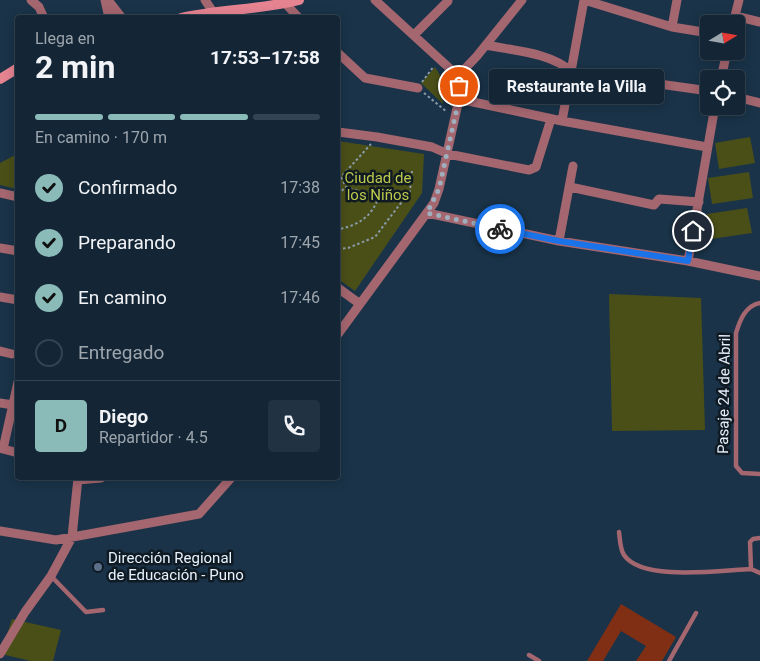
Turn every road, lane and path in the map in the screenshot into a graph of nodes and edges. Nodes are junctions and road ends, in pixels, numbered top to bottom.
1 (31, 0) edge
2 (106, 0) edge
3 (205, 0) edge
4 (299, 0) edge
5 (375, 0) edge
6 (522, 0) edge
7 (584, 0) edge
8 (677, 0) edge
9 (739, 0) edge
10 (448, 1) dead end
11 (283, 2) edge
12 (215, 14) edge
13 (43, 15) edge
14 (109, 15) edge
15 (119, 15) edge
16 (296, 15) edge
17 (735, 15) edge
18 (745, 21) edge
19 (760, 22) edge
20 (672, 26) junction
21 (700, 31) edge
22 (414, 35) junction
23 (486, 45) junction
24 (340, 55) edge
25 (440, 58) junction
26 (15, 70) edge
27 (572, 72) junction
28 (458, 76) junction
29 (0, 79) edge
30 (418, 88) junction
31 (700, 90) edge
32 (459, 99) junction
33 (745, 99) edge
34 (760, 103) edge
35 (713, 115) edge
36 (455, 118) junction
37 (551, 119) junction
38 (562, 121) junction
39 (340, 132) edge
40 (377, 137) junction
41 (707, 147) junction
42 (448, 154) junction
43 (573, 166) dead end
44 (412, 171) dead end
45 (341, 177) joint
46 (346, 187) junction
47 (570, 187) junction
48 (340, 192) edge
49 (0, 193) edge
50 (15, 196) edge
51 (699, 202) junction
52 (427, 213) junction
53 (340, 230) edge
54 (559, 241) junction
55 (0, 248) edge
56 (340, 249) edge
57 (15, 250) edge
58 (688, 261) junction
59 (760, 276) edge
60 (340, 289) edge
61 (0, 297) edge
62 (15, 300) edge
63 (760, 303) edge
64 (360, 304) junction
65 (340, 331) edge
66 (0, 352) edge
67 (12, 354) dead end
68 (15, 396) edge
69 (0, 403) edge
70 (13, 405) junction
71 (1, 448) edge
72 (15, 452) edge
73 (760, 474) edge
74 (78, 480) edge
75 (229, 480) edge
76 (0, 531) edge
77 (619, 532) dead end
78 (72, 538) junction
79 (760, 538) edge
80 (751, 569) junction
81 (760, 573) edge
82 (51, 576) junction
83 (103, 610) dead end
84 (696, 613) dead end
85 (0, 654) edge
86 (529, 655) dead end
87 (539, 661) edge
88 (669, 661) edge

1 - 13 street
2 - 14 street
2 - 15 street
3 - 12 street
4 - 11 street
5 - 22 street
6 - 23 street
7 - 20 street
7 - 27 street
8 - 20 street
9 - 17 street
10 - 22 street
11 - 12 street
11 - 16 street
18 - 19 street
20 - 21 street
22 - 25 street
23 - 27 street
23 - 28 street
24 - 30 street
25 - 28 street
25 - 30 path
26 - 29 street
27 - 31 street
27 - 38 street
28 - 32 street
30 - 36 path
32 - 36 street
32 - 37 street
33 - 34 street
35 - 41 street
36 - 42 street
37 - 38 street
37 - 42 street
38 - 41 street
39 - 40 street
40 - 42 street
40 - 45 path
41 - 51 street
42 - 52 street
43 - 47 street
44 - 56 path
45 - 46 path
46 - 48 path
46 - 53 path
47 - 51 street
47 - 54 street
49 - 50 street
51 - 58 street
52 - 54 street
52 - 64 street
54 - 58 street
55 - 57 street
58 - 59 street
60 - 64 street
61 - 62 street
63 - 73 lane, Pasaje 24 de Abril
64 - 65 street
66 - 67 street
68 - 70 street
69 - 70 street
70 - 71 street
71 - 72 street
74 - 78 street
75 - 78 street
76 - 78 street
77 - 80 lane
78 - 82 street
79 - 80 lane
80 - 81 lane
82 - 83 lane
82 - 85 street
84 - 88 lane
86 - 87 lane

